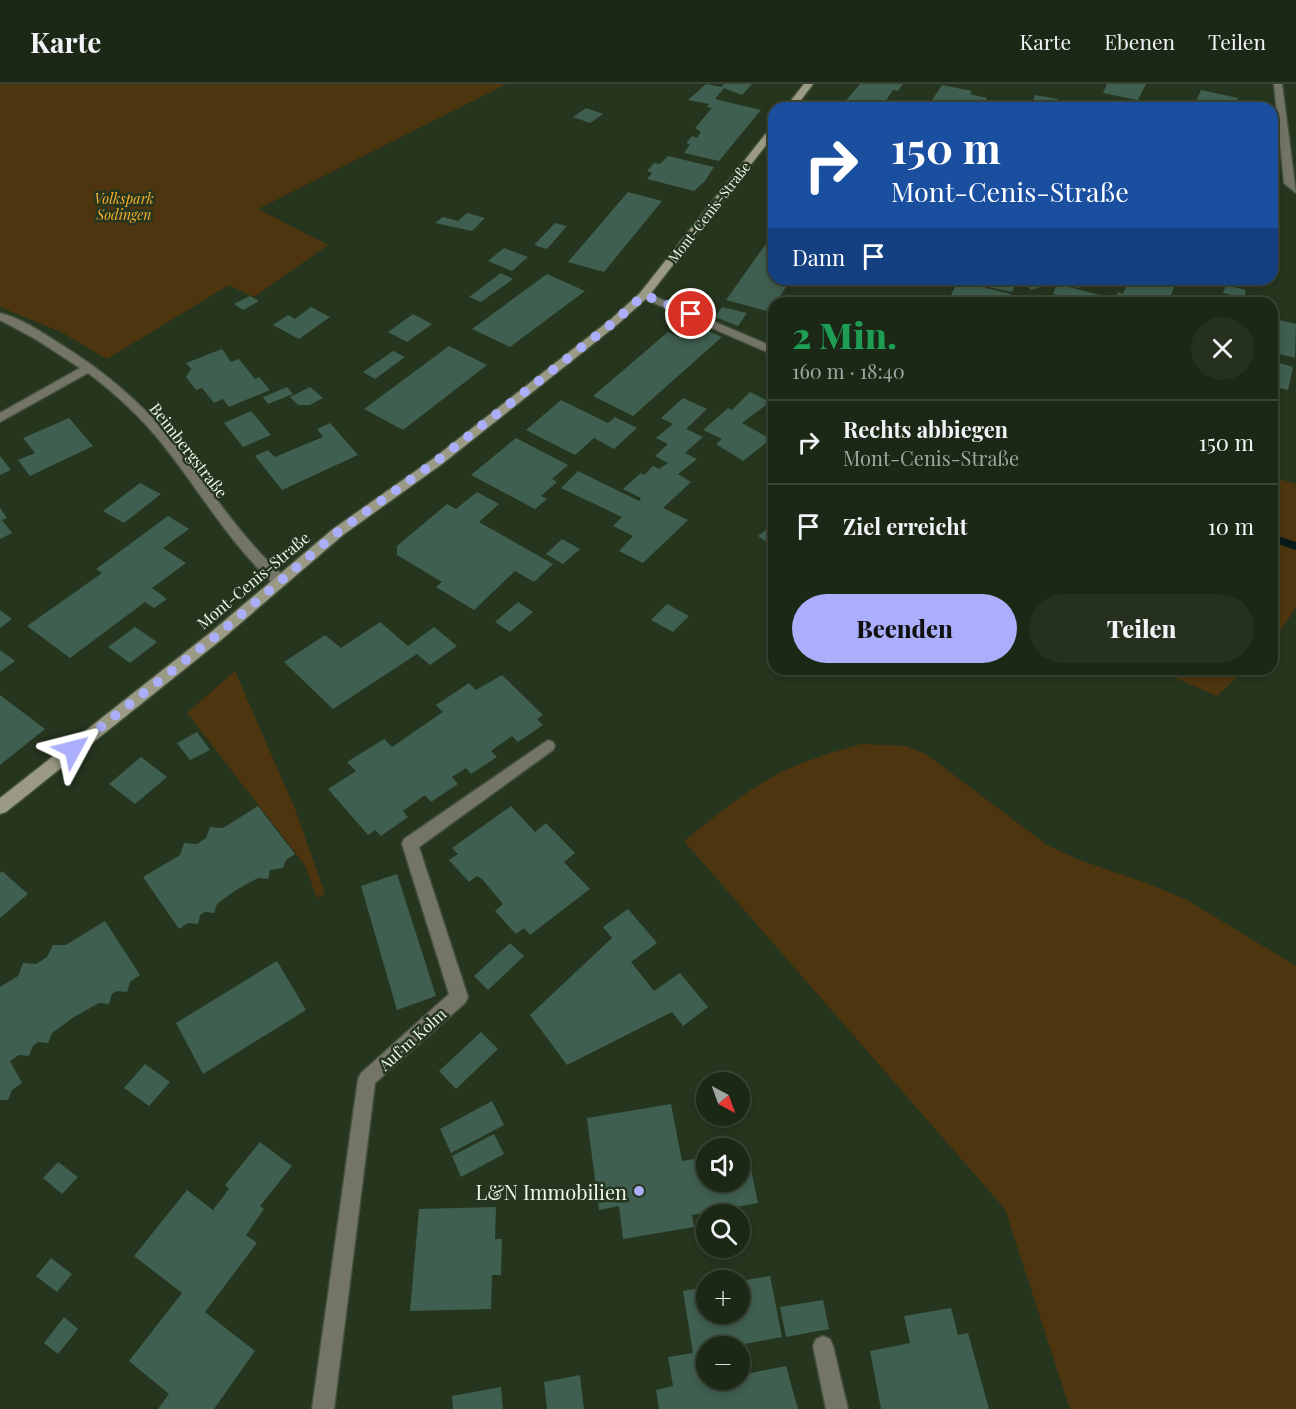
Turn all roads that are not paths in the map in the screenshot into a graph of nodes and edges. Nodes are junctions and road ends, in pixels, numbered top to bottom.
1 (809, 84) edge
2 (1278, 84) edge
3 (795, 102) edge
4 (768, 137) edge
5 (1296, 190) edge
6 (644, 295) junction
7 (0, 316) edge
8 (768, 348) edge
9 (90, 367) junction
10 (0, 418) edge
11 (280, 581) junction
12 (548, 746) dead end
13 (0, 807) edge
14 (823, 1346) dead end
15 (323, 1409) edge
16 (837, 1409) edge

1 - 3 main road
2 - 5 street
4 - 6 main road, Mont-Cenis-Straße
6 - 8 street
6 - 11 main road, Mont-Cenis-Straße
7 - 9 street, Beimbergstraße
9 - 10 street
9 - 11 street, Beimbergstraße
11 - 13 main road, Mont-Cenis-Straße
12 - 15 street, Auf'm Kolm
14 - 16 street

